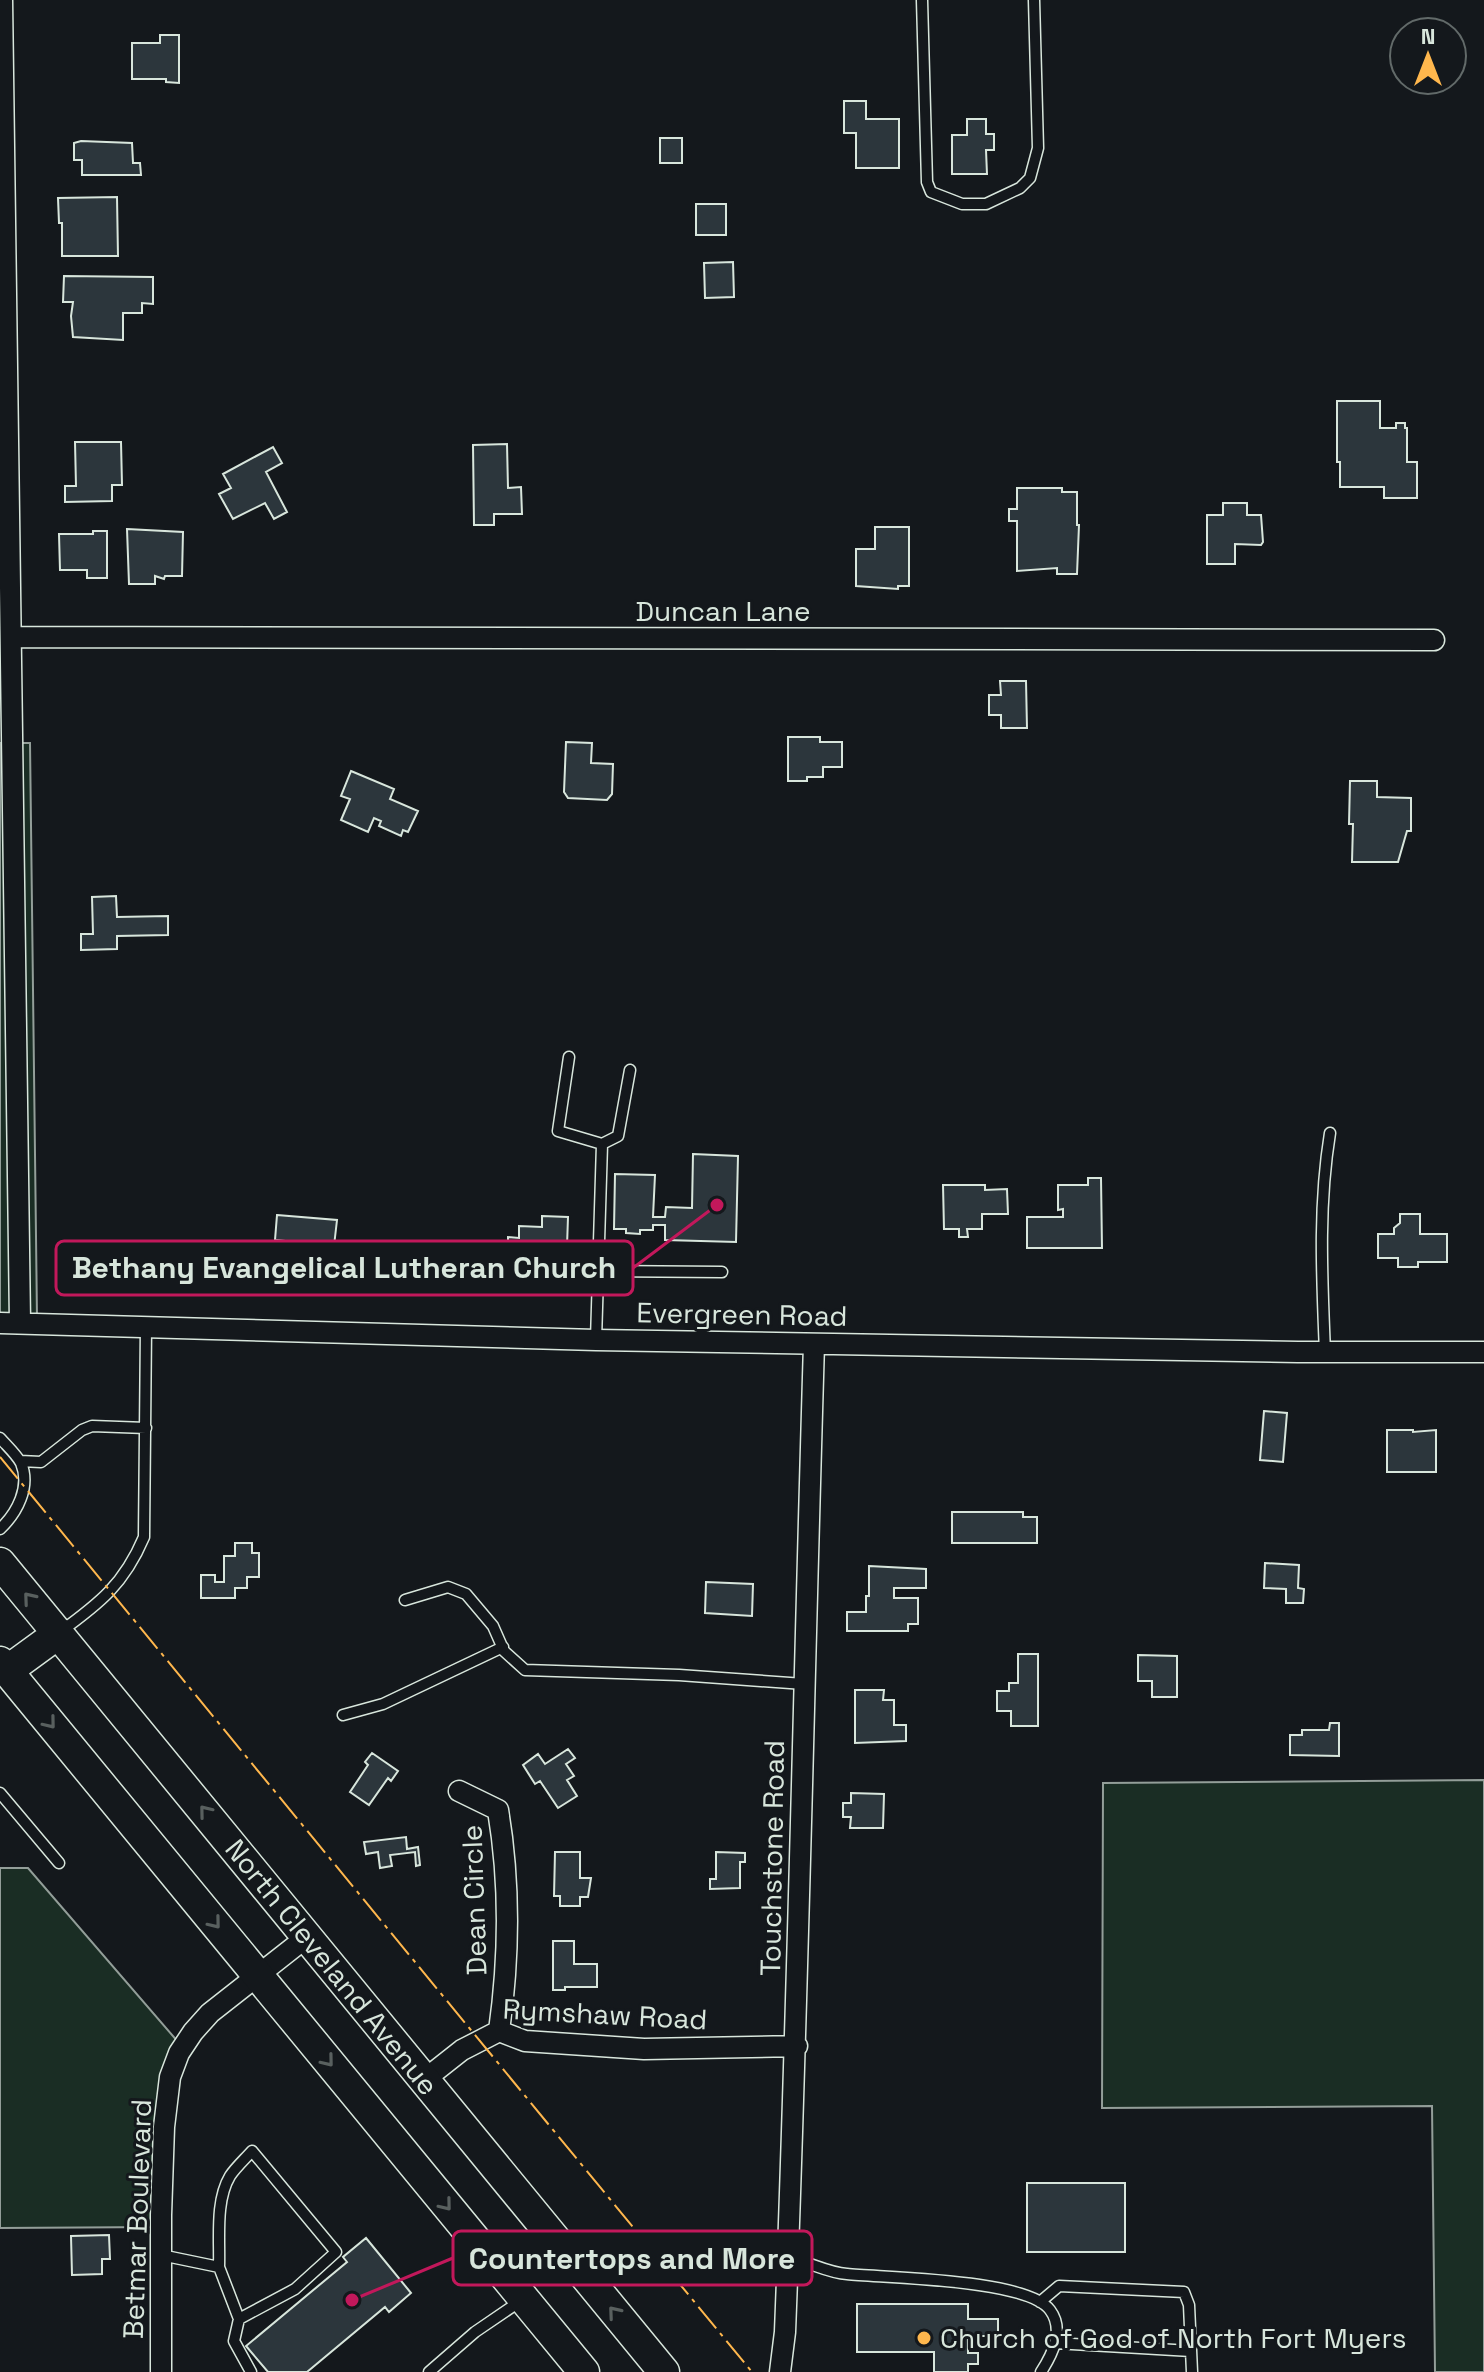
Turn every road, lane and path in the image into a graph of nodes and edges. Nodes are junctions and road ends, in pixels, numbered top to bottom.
1 (2, 0) edge
2 (922, 0) edge
3 (1034, 0) edge
4 (11, 637) junction
5 (1434, 640) dead end
6 (569, 1057) dead end
7 (630, 1070) dead end
8 (1330, 1133) dead end
9 (602, 1144) junction
10 (598, 1271) junction
11 (722, 1272) dead end
12 (10, 1323) edge
13 (146, 1327) junction
14 (596, 1340) junction
15 (814, 1344) junction
16 (1484, 1352) edge
17 (1325, 1353) junction
18 (146, 1428) junction
19 (0, 1438) edge
20 (20, 1461) junction
21 (0, 1529) edge
22 (0, 1563) edge
23 (405, 1600) dead end
24 (59, 1633) junction
25 (503, 1647) junction
26 (4, 1667) edge
27 (804, 1684) junction
28 (343, 1715) dead end
29 (459, 1791) dead end
30 (0, 1793) edge
31 (59, 1863) dead end
32 (308, 1936) junction
33 (258, 1976) junction
34 (499, 2031) junction
35 (797, 2046) junction
36 (424, 2080) junction
37 (161, 2255) junction
38 (788, 2258) junction
39 (219, 2267) junction
40 (524, 2299) junction
41 (1040, 2302) junction
42 (239, 2319) junction
43 (1055, 2343) junction
44 (1191, 2351) junction
45 (161, 2372) edge
46 (251, 2372) edge
47 (429, 2372) edge
48 (584, 2372) edge
49 (664, 2372) edge
50 (780, 2372) edge
51 (1041, 2372) edge
52 (1192, 2372) edge

1 - 4 street
2 - 3 lane
4 - 5 street, Duncan Lane
4 - 12 street
6 - 9 lane
7 - 9 lane
8 - 17 lane
9 - 10 lane
10 - 11 lane
10 - 14 lane
12 - 13 street, Evergreen Road
13 - 14 street, Evergreen Road
13 - 18 lane
14 - 15 street, Evergreen Road
15 - 17 street, Evergreen Road
15 - 27 street, Touchstone Road
16 - 17 street, Evergreen Road
18 - 20 lane
18 - 24 lane
19 - 20 lane
20 - 21 lane
24 -> 22 main road, North Cleveland Avenue
23 - 25 lane
24 - 26 main road
32 -> 24 main road, North Cleveland Avenue
25 - 27 lane
25 - 28 lane
26 -> 33 main road
27 - 35 street, Touchstone Road
29 - 34 street, Dean Circle
30 - 31 lane
32 - 33 street, Betmar Boulevard
32 - 36 main road, North Cleveland Avenue
33 - 37 street, Betmar Boulevard
33 -> 40 main road
34 - 35 street, Rymshaw Road
34 - 36 street, Rymshaw Road
35 - 38 street, Touchstone Road
49 -> 36 main road, North Cleveland Avenue
37 - 39 lane
37 - 45 street, Betmar Boulevard
38 - 41 lane
38 - 50 street, Touchstone Road
39 - 42 lane
39 - 42 lane
40 - 47 lane
40 - 48 main road
41 - 43 lane
41 - 44 lane
42 - 46 lane
43 - 44 lane
43 - 51 lane
44 - 52 lane

